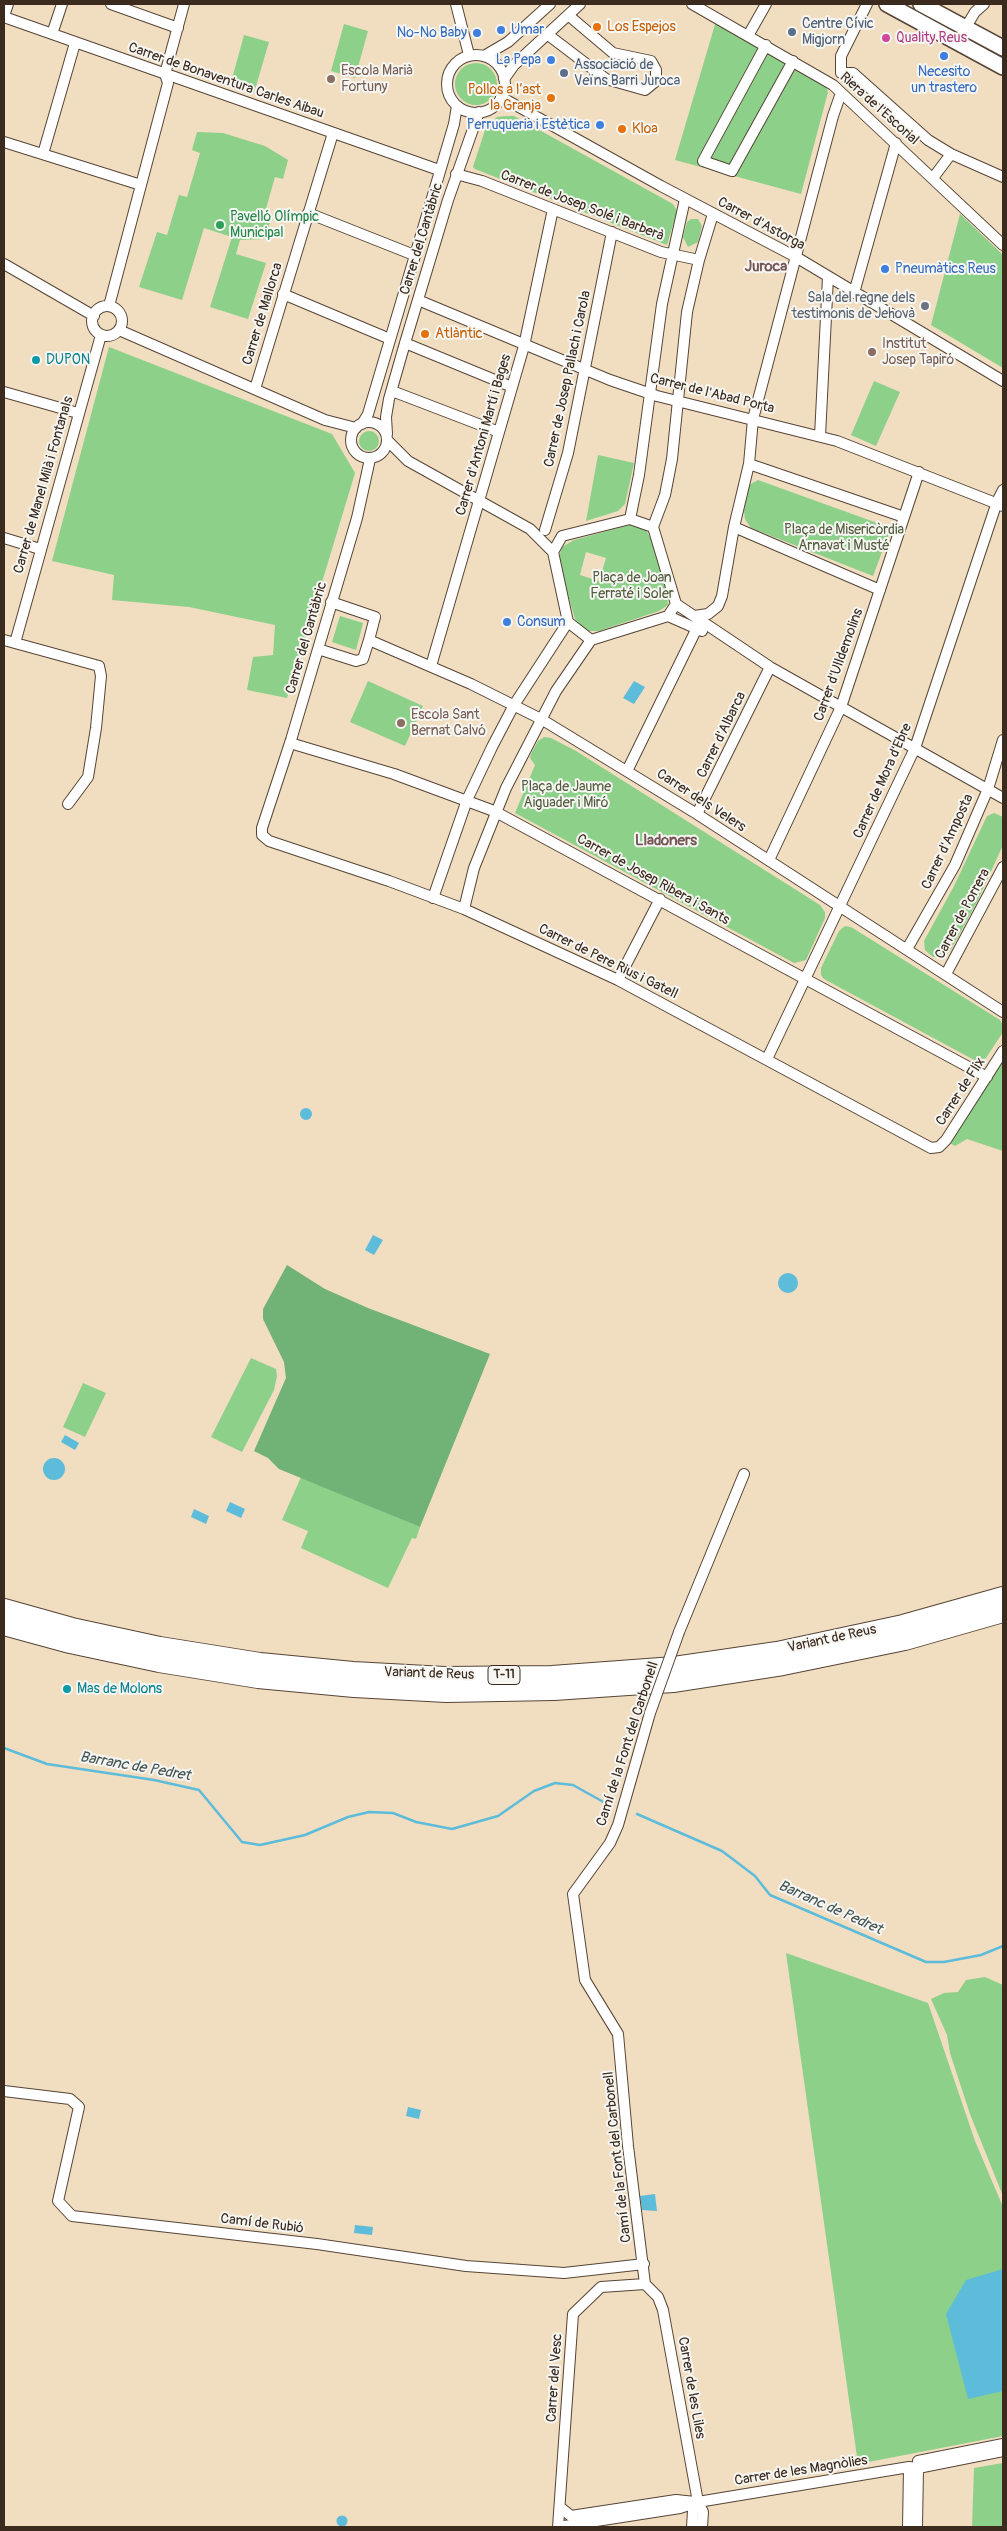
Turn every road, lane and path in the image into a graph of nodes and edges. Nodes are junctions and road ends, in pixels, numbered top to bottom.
1 (8, 4) edge
2 (62, 4) edge
3 (111, 4) edge
4 (184, 4) edge
5 (456, 4) edge
6 (550, 4) edge
7 (580, 4) edge
8 (692, 4) edge
9 (766, 4) edge
10 (867, 4) edge
11 (886, 4) edge
12 (921, 4) edge
13 (934, 4) edge
14 (984, 4) edge
15 (568, 15) junction
16 (4, 17) edge
17 (969, 22) junction
18 (178, 28) junction
19 (52, 34) junction
20 (547, 34) junction
21 (749, 34) junction
22 (1003, 41) edge
23 (75, 43) junction
24 (766, 45) junction
25 (1003, 48) edge
26 (469, 55) junction
27 (484, 56) junction
28 (793, 61) junction
29 (1003, 68) edge
30 (841, 73) junction
31 (165, 74) junction
32 (504, 78) junction
33 (833, 85) junction
34 (842, 93) junction
35 (501, 97) junction
36 (855, 105) junction
37 (457, 106) junction
38 (479, 112) junction
39 (833, 116) junction
40 (332, 132) junction
41 (4, 142) edge
42 (896, 143) junction
43 (43, 154) junction
44 (951, 154) junction
45 (439, 170) junction
46 (456, 174) junction
47 (1003, 177) edge
48 (933, 178) junction
49 (141, 185) junction
50 (684, 199) junction
51 (553, 209) junction
52 (308, 213) junction
53 (713, 214) junction
54 (612, 232) junction
55 (1003, 244) edge
56 (672, 254) junction
57 (414, 255) junction
58 (796, 257) junction
59 (699, 260) junction
60 (4, 264) edge
61 (828, 277) junction
62 (854, 293) junction
63 (283, 294) junction
64 (418, 300) junction
65 (109, 306) junction
66 (94, 316) junction
67 (119, 330) junction
68 (101, 335) junction
69 (390, 339) junction
70 (405, 344) junction
71 (524, 346) junction
72 (584, 370) junction
73 (1003, 381) edge
74 (512, 387) junction
75 (255, 389) junction
76 (392, 391) junction
77 (4, 392) edge
78 (650, 393) junction
79 (677, 400) junction
80 (78, 413) junction
81 (753, 419) junction
82 (325, 420) junction
83 (359, 426) junction
84 (499, 432) junction
85 (820, 436) junction
86 (387, 437) junction
87 (351, 439) junction
88 (374, 457) junction
89 (408, 461) junction
90 (749, 464) junction
91 (919, 472) junction
92 (1003, 490) edge
93 (480, 501) junction
94 (1000, 504) edge
95 (904, 517) junction
96 (630, 519) junction
97 (653, 527) junction
98 (734, 527) junction
99 (530, 529) junction
100 (545, 530) junction
101 (562, 536) junction
102 (4, 538) edge
103 (40, 549) junction
104 (553, 552) junction
105 (880, 590) junction
106 (332, 602) junction
107 (676, 604) junction
108 (668, 616) junction
109 (694, 616) junction
110 (568, 622) junction
111 (697, 628) junction
112 (4, 640) edge
113 (369, 640) junction
114 (591, 640) junction
115 (15, 642) junction
116 (318, 649) junction
117 (742, 650) junction
118 (431, 666) junction
119 (770, 667) junction
120 (514, 705) junction
121 (841, 707) junction
122 (541, 719) junction
123 (1003, 740) edge
124 (290, 743) junction
125 (915, 748) junction
126 (627, 771) junction
127 (988, 789) junction
128 (1003, 798) edge
129 (467, 800) junction
130 (68, 804) dead end
131 (496, 812) junction
132 (697, 814) junction
133 (264, 822) joint
134 (769, 860) junction
135 (1003, 866) edge
136 (433, 898) junction
137 (660, 900) junction
138 (841, 907) junction
139 (464, 909) junction
140 (907, 949) junction
141 (946, 974) junction
142 (806, 979) junction
143 (618, 980) junction
144 (1003, 1012) edge
145 (1003, 1051) edge
146 (767, 1059) junction
147 (987, 1076) junction
148 (939, 1147) joint
149 (744, 1474) dead end
150 (1003, 1596) edge
151 (4, 1608) edge
152 (1003, 1613) edge
153 (4, 1626) edge
154 (4, 2091) edge
155 (644, 2264) junction
156 (645, 2284) junction
157 (1003, 2444) edge
158 (1003, 2451) edge
159 (913, 2467) junction
160 (698, 2502) junction
161 (561, 2508) junction
162 (558, 2527) edge
163 (692, 2527) edge
164 (702, 2527) edge
165 (908, 2527) edge
166 (917, 2527) edge

1 - 16 street
2 - 19 street
3 - 18 street
4 - 18 street
5 - 26 street
6 - 27 street
7 - 15 street
8 - 21 street, Riera de l'Escorial
9 - 21 street
10 - 30 street
11 - 29 main road
12 - 25 main road
13 - 17 street
14 - 17 street
15 - 20 street
15 - 20 street
16 - 19 street, Carrer de Bonaventura Carles Aibau
17 - 22 street
18 - 31 street
19 - 23 street, Carrer de Bonaventura Carles Aibau
20 - 32 street
21 - 24 street, Riera de l'Escorial
23 - 31 street, Carrer de Bonaventura Carles Aibau
23 - 43 street
24 - 28 street, Riera de l'Escorial
24 - 28 street
26 - 27 street
26 - 37 street
27 - 32 street
28 - 33 street, Riera de l'Escorial
30 - 33 street
30 - 44 street
31 - 40 street, Carrer de Bonaventura Carles Aibau
31 - 49 street
32 - 35 street
33 - 34 street, Riera de l'Escorial
34 - 36 street, Riera de l'Escorial
34 - 39 street
35 - 38 street
35 - 50 street, Carrer d'Astorga
36 - 39 street
36 - 42 street, Riera de l'Escorial
37 - 38 street
37 - 45 street, Carrer del Cantàbric
38 - 46 street, Carrer del Cantàbric
39 - 58 street
40 - 45 street, Carrer de Bonaventura Carles Aibau
40 - 52 street, Carrer de Mallorca
41 - 43 street
42 - 48 street, Riera de l'Escorial
42 - 62 street
43 - 49 street
44 - 47 street
44 - 48 street
45 - 57 street, Carrer del Cantàbric
46 - 51 street, Carrer de Josep Solé i Barberà
46 - 64 street, Carrer del Cantàbric
48 - 55 street, Riera de l'Escorial
49 - 65 street
50 - 53 street, Carrer d'Astorga
50 - 56 street
51 - 54 street, Carrer de Josep Solé i Barberà
51 - 71 street, Carrer d'Antoni Martí i Bages
52 - 57 street
52 - 63 street, Carrer de Mallorca
53 - 58 street, Carrer d'Astorga
53 - 59 street
54 - 56 street, Carrer de Josep Solé i Barberà
54 - 72 street, Carrer de Josep Pallach i Carola
56 - 59 street, Carrer de Josep Solé i Barberà
56 - 78 street
57 - 69 street, Carrer del Cantàbric
58 - 61 street, Carrer d'Astorga
58 - 81 street
59 - 79 street
60 - 66 street
61 - 62 street, Carrer d'Astorga
61 - 85 street
62 - 73 street, Carrer d'Astorga
63 - 69 street
63 - 75 street, Carrer de Mallorca
64 - 70 street, Carrer del Cantàbric
64 - 71 street, Carrer de l'Abad Porta
65 - 66 street
65 - 67 street
66 - 68 street
67 - 68 street
67 - 75 street
68 - 80 street, Carrer de Manel Milà i Fontanals
69 - 83 street, Carrer del Cantàbric
70 - 74 street
70 - 76 street, Carrer del Cantàbric
71 - 72 street, Carrer de l'Abad Porta
71 - 74 street, Carrer d'Antoni Martí i Bages
72 - 78 street, Carrer de l'Abad Porta
72 - 100 street, Carrer de Josep Pallach i Carola
74 - 84 street, Carrer d'Antoni Martí i Bages
75 - 82 street
76 - 84 street
76 - 86 street, Carrer del Cantàbric
77 - 80 street
78 - 79 street, Carrer de l'Abad Porta
78 - 96 street
79 - 81 street, Carrer de l'Abad Porta
79 - 97 street
80 - 103 street, Carrer de Manel Milà i Fontanals
81 - 85 street, Carrer de l'Abad Porta
81 - 90 street
82 - 83 street
82 - 87 street
83 - 86 street
83 - 87 street
84 - 93 street, Carrer d'Antoni Martí i Bages
85 - 91 street, Carrer de l'Abad Porta
86 - 88 street
86 - 89 street
87 - 88 street
88 - 89 street
88 - 106 street, Carrer del Cantàbric
89 - 93 street
90 - 95 street
90 - 98 street
91 - 94 street, Carrer de l'Abad Porta
91 - 95 street, Carrer d'Ulldemolins
92 - 94 street, Carrer de Mora d'Ebre
93 - 99 street
93 - 118 street, Carrer d'Antoni Martí i Bages
94 - 125 street, Carrer de Mora d'Ebre
95 - 105 street, Carrer d'Ulldemolins
96 - 97 street
96 - 101 street
97 - 107 street
98 - 105 street
98 - 109 street
99 - 100 street
99 - 104 street
100 - 101 street
101 - 104 street
102 - 103 street
103 - 115 street, Carrer de Manel Milà i Fontanals
104 - 110 street
105 - 121 street, Carrer d'Ulldemolins
106 - 113 street
106 - 116 street, Carrer del Cantàbric
107 - 108 street
107 - 109 street
108 - 111 street
108 - 114 street
109 - 117 street
110 - 114 street
110 - 120 street
111 - 117 street
111 - 126 street
112 - 115 street
113 - 116 street
113 - 118 street, Carrer dels Velers
114 - 122 street
115 - 130 street
116 - 124 street, Carrer del Cantàbric
117 - 119 street
118 - 120 street, Carrer dels Velers
119 - 121 street
119 - 132 street, Carrer d'Albarca
120 - 122 street, Carrer dels Velers
120 - 129 street
121 - 125 street
121 - 134 street, Carrer d'Ulldemolins
122 - 126 street, Carrer dels Velers
122 - 131 street
123 - 127 street, Carrer d'Amposta
124 - 129 street, Carrer de Josep Ribera i Sants
124 - 133 street, Carrer del Cantàbric
125 - 127 street
125 - 138 street, Carrer de Mora d'Ebre
126 - 132 street, Carrer dels Velers
127 - 128 street
127 - 140 street, Carrer d'Amposta
129 - 131 street, Carrer de Josep Ribera i Sants
129 - 136 street
131 - 137 street, Carrer de Josep Ribera i Sants
131 - 139 street
132 - 134 street, Carrer dels Velers
133 - 136 street, Carrer de Pere Rius i Gatell
134 - 138 street, Carrer dels Velers
135 - 141 street, Carrer de Porrera
136 - 139 street, Carrer de Pere Rius i Gatell
137 - 142 street, Carrer de Josep Ribera i Sants
137 - 143 street
138 - 140 street, Carrer dels Velers
138 - 142 street, Carrer de Mora d'Ebre
139 - 143 street, Carrer de Pere Rius i Gatell
140 - 141 street, Carrer dels Velers
141 - 144 street, Carrer dels Velers
142 - 146 street, Carrer de Mora d'Ebre
142 - 147 street, Carrer de Josep Ribera i Sants
143 - 146 street, Carrer de Pere Rius i Gatell
145 - 147 street, Carrer de Flix
146 - 148 street, Carrer de Pere Rius i Gatell
147 - 148 street, Carrer de Flix
149 - 155 street, Camí de la Font del Carbonell, bridge
150 - 151 highway, Variant de Reus / T-11
152 - 153 highway, Variant de Reus / T-11
154 - 155 street, Camí de Rubió
155 - 156 street, Camí de la Font del Carbonell
156 - 160 street, Carrer de les Liles
156 - 161 street, Carrer del Vesc
157 - 159 street, Carrer de les Magnòlies
158 - 159 street, Carrer de les Magnòlies
159 - 160 street, Carrer de les Magnòlies
159 - 165 street
159 - 166 street
160 - 161 street, Carrer de les Magnòlies
160 - 162 street, Carrer de les Magnòlies
160 - 163 street
160 - 164 street, Carrer de les Liles
161 - 162 street, Carrer del Vesc

